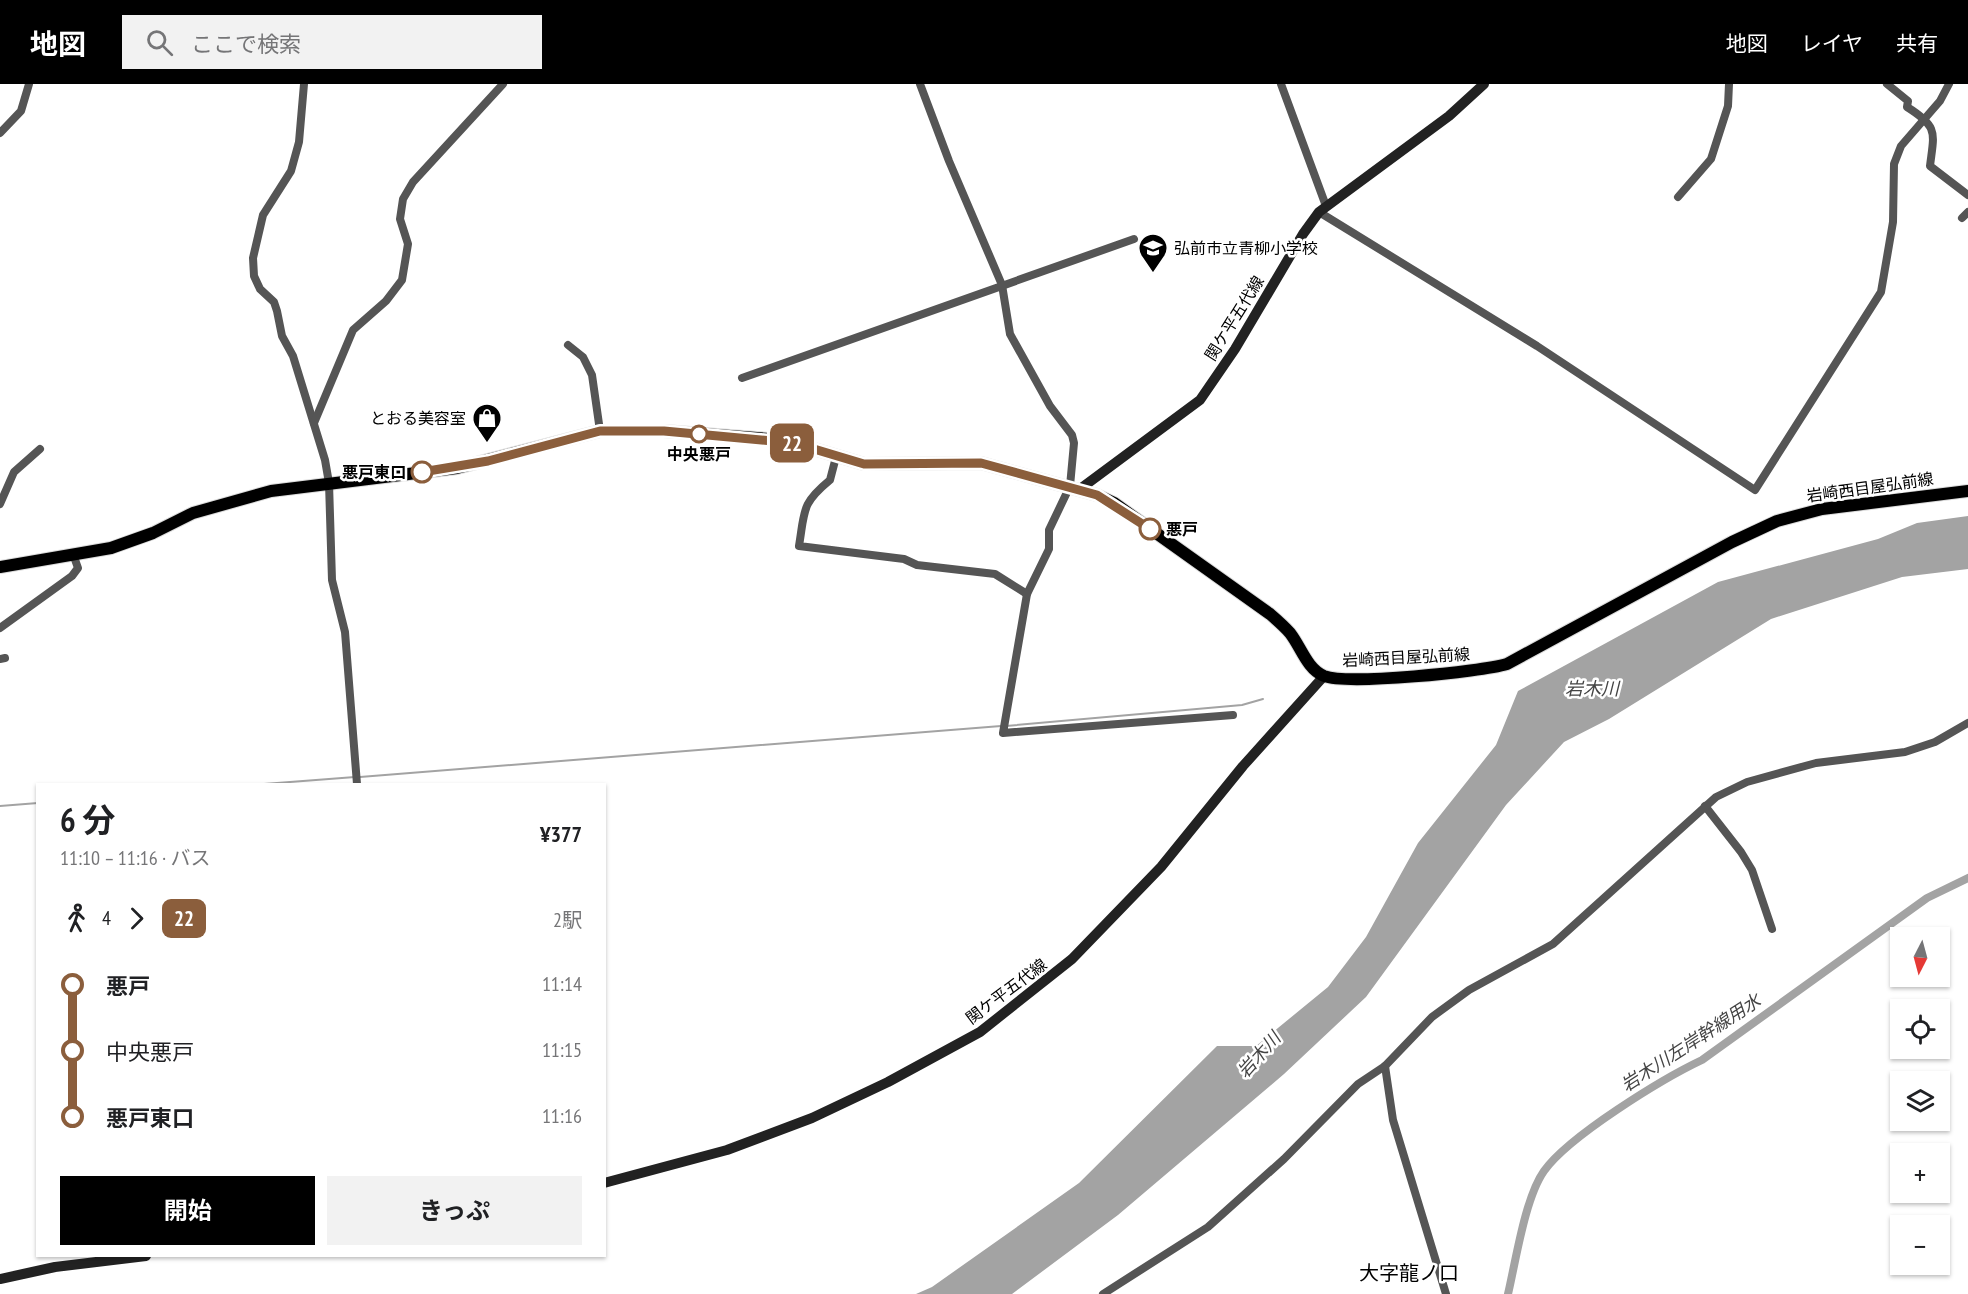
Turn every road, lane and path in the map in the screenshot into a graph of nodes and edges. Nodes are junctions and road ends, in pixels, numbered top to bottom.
1 (29, 84) edge
2 (304, 84) edge
3 (503, 84) edge
4 (920, 84) edge
5 (1281, 84) edge
6 (1484, 84) edge
7 (1729, 84) edge
8 (1887, 84) edge
9 (1949, 84) edge
10 (1927, 119) junction
11 (0, 133) edge
12 (1968, 195) edge
13 (1678, 197) dead end
14 (1323, 209) junction
15 (1134, 239) dead end
16 (1002, 285) junction
17 (568, 345) dead end
18 (742, 378) dead end
19 (314, 423) junction
20 (600, 431) junction
21 (40, 449) dead end
22 (836, 457) junction
23 (329, 483) junction
24 (1075, 488) junction
25 (1968, 491) edge
26 (0, 504) edge
27 (73, 554) junction
28 (0, 567) edge
29 (1027, 594) junction
30 (0, 628) edge
31 (1324, 676) junction
32 (1233, 715) dead end
33 (1968, 723) edge
34 (357, 783) edge
35 (1705, 806) junction
36 (1772, 929) dead end
37 (1385, 1066) junction
38 (606, 1182) edge
39 (138, 1257) edge
40 (0, 1279) edge
41 (1103, 1294) edge
42 (1446, 1294) edge

1 - 11 street
2 - 19 street
3 - 19 street
4 - 16 street
5 - 14 street
6 - 14 main road, 関ケ平五代線
7 - 13 street
8 - 10 street
9 - 10 street
10 - 12 street
10 - 14 street
14 - 24 main road, 関ケ平五代線
15 - 16 street
16 - 18 street
16 - 24 street
17 - 20 street
19 - 23 street
20 - 22 main road, 岩崎西目屋弘前線
20 - 23 main road, 岩崎西目屋弘前線
21 - 26 street
22 - 24 main road, 岩崎西目屋弘前線
22 - 29 street
23 - 27 main road, 岩崎西目屋弘前線
23 - 34 street
24 - 29 street
24 - 31 main road, 岩崎西目屋弘前線
25 - 31 main road, 岩崎西目屋弘前線
27 - 28 main road, 岩崎西目屋弘前線
27 - 30 street
29 - 32 street
31 - 38 main road, 関ケ平五代線
33 - 35 street
35 - 36 street
35 - 37 street
37 - 41 street
37 - 42 street
39 - 40 main road

